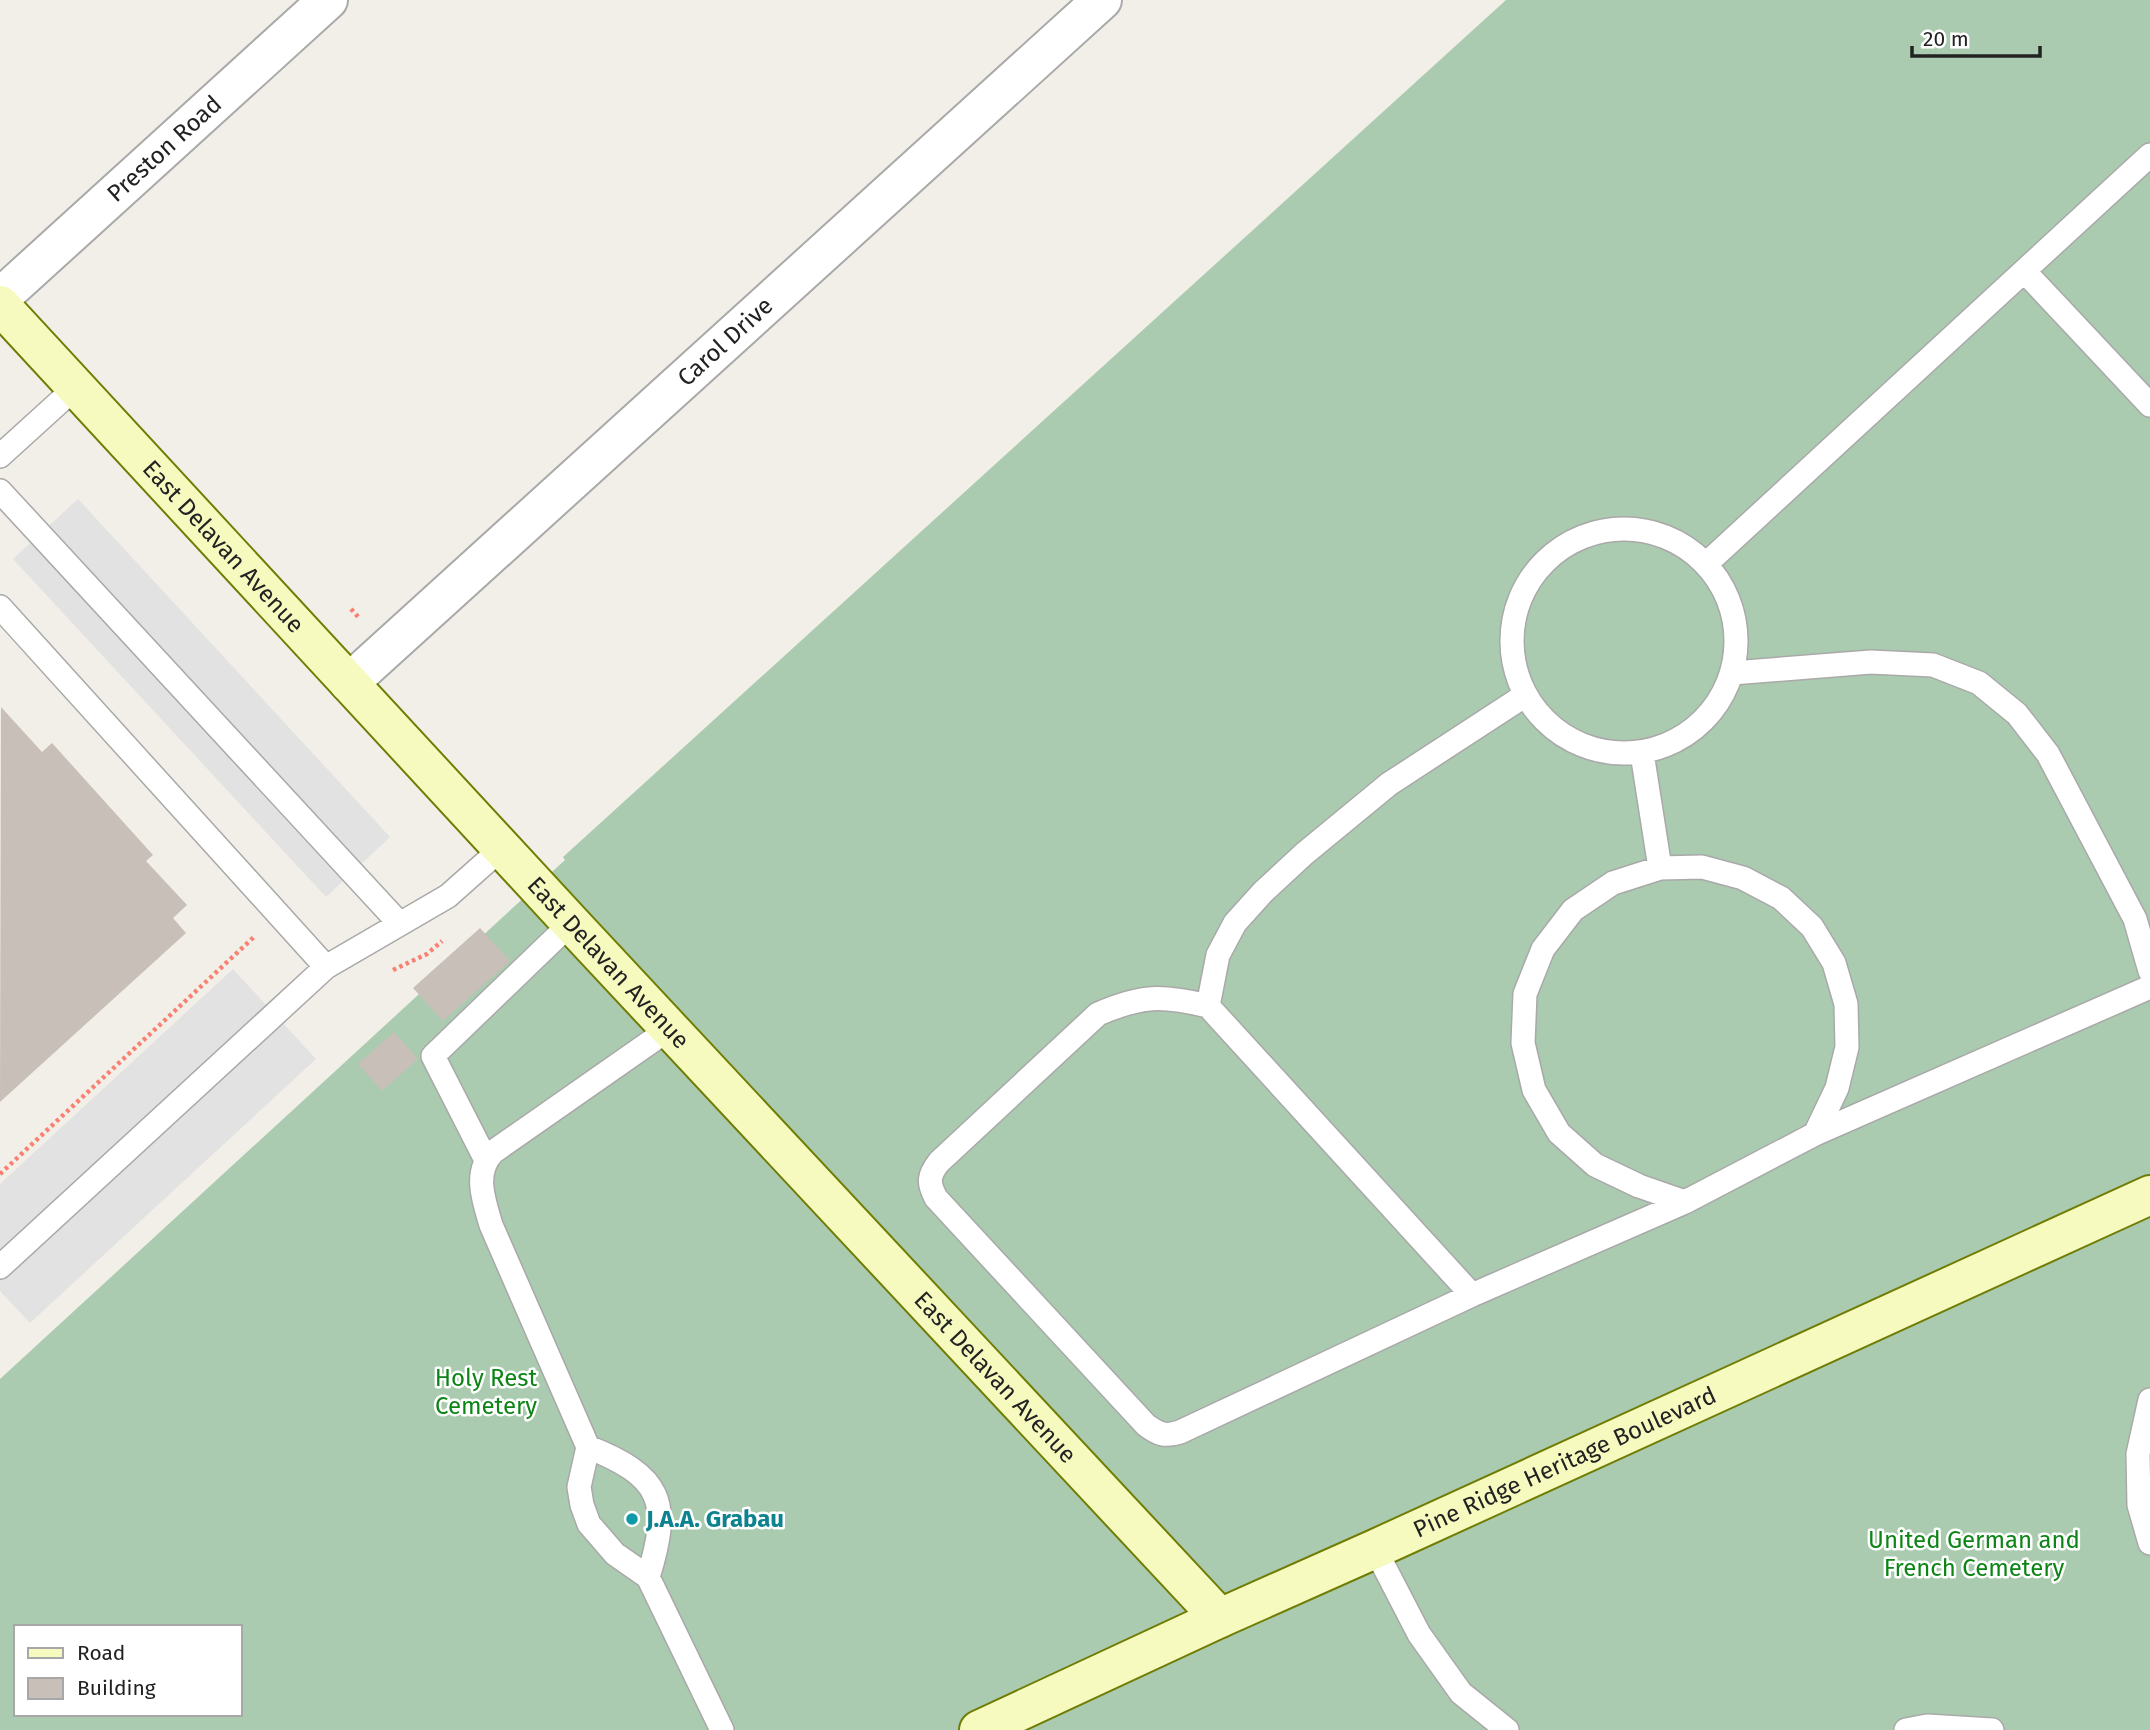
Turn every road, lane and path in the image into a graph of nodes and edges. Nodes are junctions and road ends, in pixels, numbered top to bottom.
1 (328, 0) edge
2 (1102, 0) edge
3 (2150, 155) edge
4 (2025, 272) junction
5 (0, 298) edge
6 (0, 305) edge
7 (76, 387) junction
8 (2150, 405) edge
9 (0, 456) edge
10 (0, 491) edge
11 (1706, 564) junction
12 (0, 607) edge
13 (351, 609) dead end
14 (360, 619) dead end
15 (1732, 673) junction
16 (349, 684) junction
17 (1524, 696) junction
18 (1642, 753) junction
19 (502, 848) junction
20 (1660, 868) junction
21 (2143, 913) edge
22 (571, 923) junction
23 (400, 925) junction
24 (258, 933) dead end
25 (326, 967) junction
26 (2150, 971) edge
27 (2150, 987) edge
28 (1208, 1006) junction
29 (669, 1029) junction
30 (1815, 1134) junction
31 (486, 1160) junction
32 (0, 1174) edge
33 (2150, 1195) edge
34 (1685, 1202) junction
35 (0, 1267) edge
36 (1472, 1295) junction
37 (2150, 1400) edge
38 (588, 1447) junction
39 (2150, 1543) edge
40 (1375, 1549) junction
41 (648, 1577) junction
42 (1220, 1618) junction
43 (722, 1730) edge
44 (979, 1730) edge
45 (1507, 1730) edge
46 (1906, 1730) edge
47 (1992, 1730) edge

1 - 5 street, Preston Road
2 - 16 street, Carol Drive
3 - 4 lane
4 - 8 lane
4 - 11 lane
6 - 7 street, East Delavan Avenue
7 - 9 lane
7 - 16 street, East Delavan Avenue
10 - 23 lane
11 - 15 lane
11 - 17 lane
12 - 25 lane
13 - 14 path
15 - 18 lane
15 - 21 lane
16 - 19 street, East Delavan Avenue
17 - 18 lane
17 - 28 lane
18 - 20 lane
19 - 22 street, East Delavan Avenue
19 - 23 lane
20 - 30 lane
20 - 34 lane
21 - 26 lane
22 - 29 street, East Delavan Avenue
22 - 31 lane
23 - 25 lane
24 - 32 path
25 - 35 lane
27 - 30 lane
28 - 36 lane
28 - 36 lane
29 - 31 lane
29 - 42 street, East Delavan Avenue
30 - 34 lane
31 - 38 lane
33 - 40 street, Pine Ridge Heritage Boulevard
34 - 36 lane
37 - 39 lane
38 - 41 lane
38 - 41 lane
40 - 42 street, Pine Ridge Heritage Boulevard
40 - 45 lane
41 - 43 lane
42 - 44 street, Pine Ridge Heritage Boulevard
46 - 47 lane

